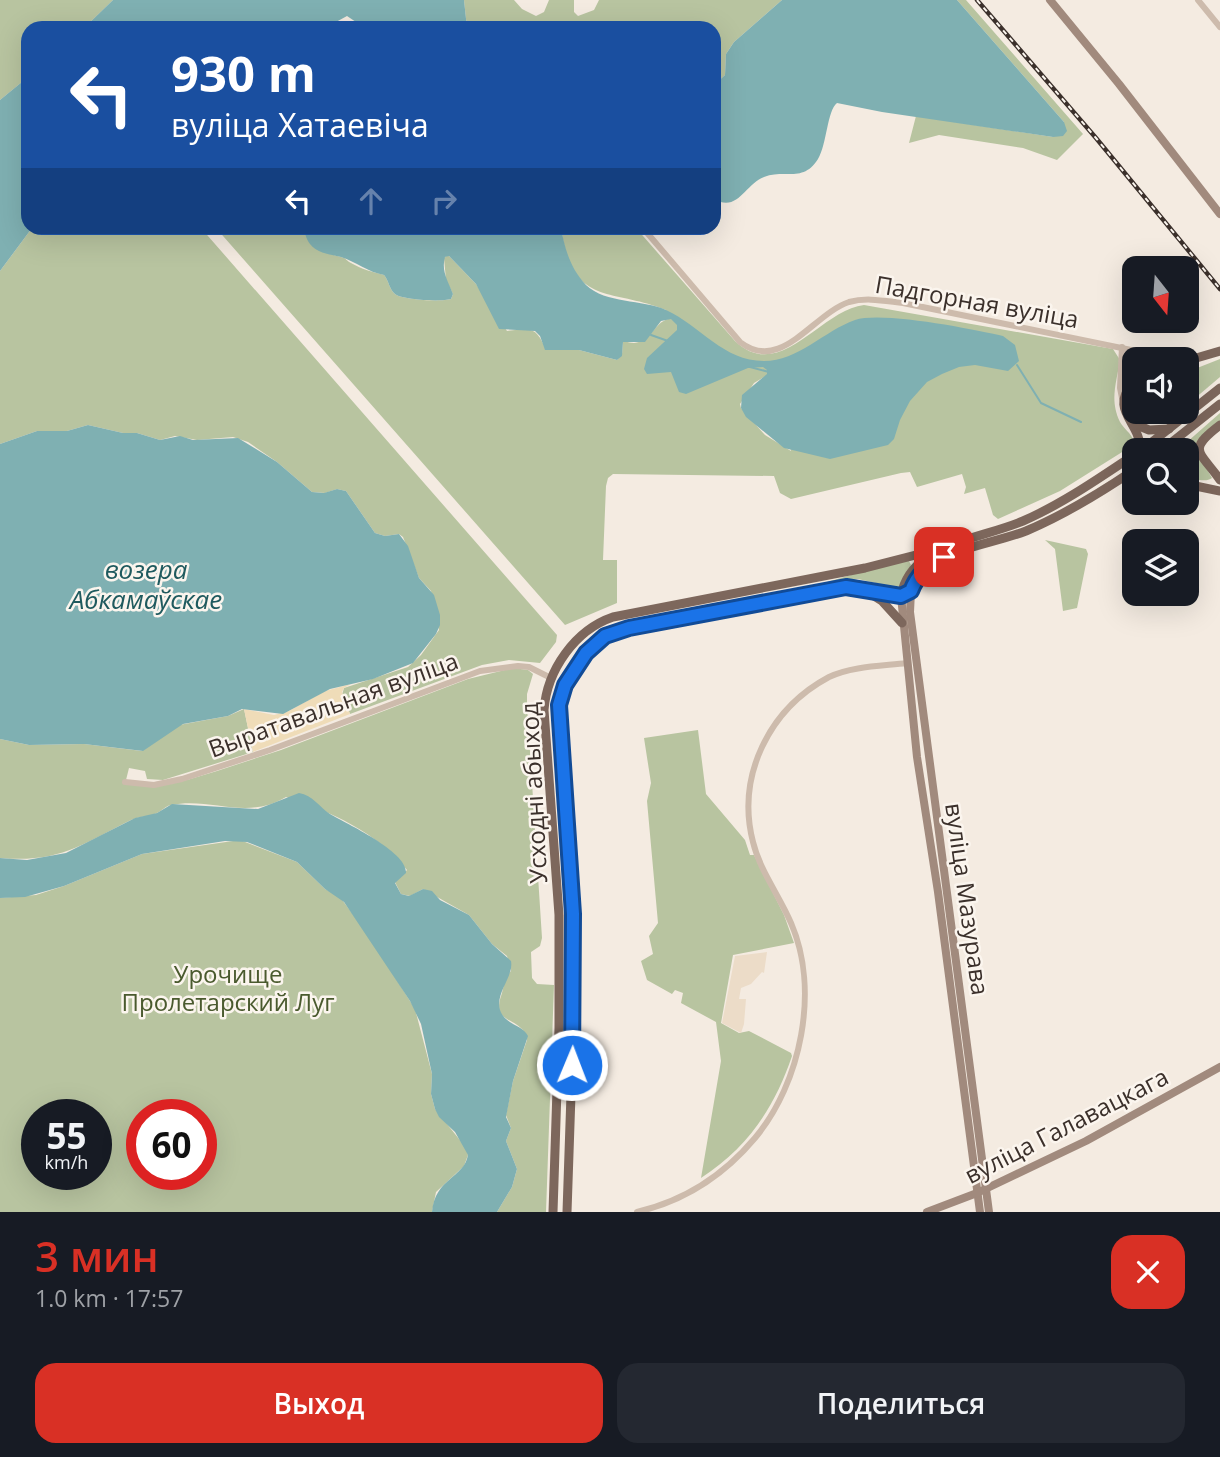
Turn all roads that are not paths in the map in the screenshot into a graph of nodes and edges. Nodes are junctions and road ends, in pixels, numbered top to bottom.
1 (1050, 0) edge
2 (1199, 0) edge
3 (1220, 27) edge
4 (1220, 214) edge
5 (649, 235) edge
6 (1122, 346) junction
7 (1126, 347) edge
8 (1220, 351) edge
9 (1199, 357) edge
10 (1220, 388) edge
11 (1122, 398) edge
12 (1220, 404) edge
13 (1136, 424) edge
14 (1220, 425) edge
15 (1171, 428) junction
16 (1178, 437) edge
17 (1157, 438) edge
18 (1122, 463) edge
19 (1122, 478) edge
20 (1220, 480) edge
21 (1199, 487) edge
22 (1220, 491) edge
23 (947, 547) junction
24 (793, 583) junction
25 (859, 588) junction
26 (911, 591) junction
27 (901, 596) junction
28 (796, 597) junction
29 (902, 623) junction
30 (917, 662) junction
31 (907, 663) junction
32 (551, 678) junction
33 (125, 782) dead end
34 (1220, 1068) edge
35 (986, 1188) junction
36 (977, 1193) junction
37 (553, 1212) edge
38 (567, 1212) edge
39 (637, 1212) edge
40 (927, 1212) edge
41 (980, 1212) edge
42 (989, 1212) edge

1 - 4 main road
2 - 3 street
5 - 6 street, Падгорная вуліца
6 - 7 street, Падгорная вуліца
6 - 11 street
8 - 9 main road
10 - 15 main road
12 - 16 main road
13 - 15 main road
14 - 20 main road
15 - 17 main road
18 - 23 main road
19 - 26 main road
21 - 22 main road
23 - 24 main road, Усходні абыход
23 - 27 main road
24 - 28 main road
24 - 32 main road, Усходні абыход
25 - 27 main road, Усходні абыход
25 - 28 main road, Усходні абыход
25 - 29 main road
26 - 27 main road
26 - 30 main road, вуліца Мазурава
27 - 29 main road, вуліца Мазурава
28 - 38 main road, Усходні абыход
29 - 31 main road, вуліца Мазурава
30 - 31 main road
30 - 35 main road, вуліца Мазурава
31 - 36 main road, вуліца Мазурава
31 - 39 street
32 - 33 street, Выратавальная вуліца
32 - 37 main road, Усходні абыход
34 - 35 main road, вуліца Галавацкага
35 - 36 main road, вуліца Галавацкага
35 - 42 main road, вуліца Мазурава
36 - 40 main road, вуліца Галавацкага
36 - 41 main road, вуліца Мазурава

